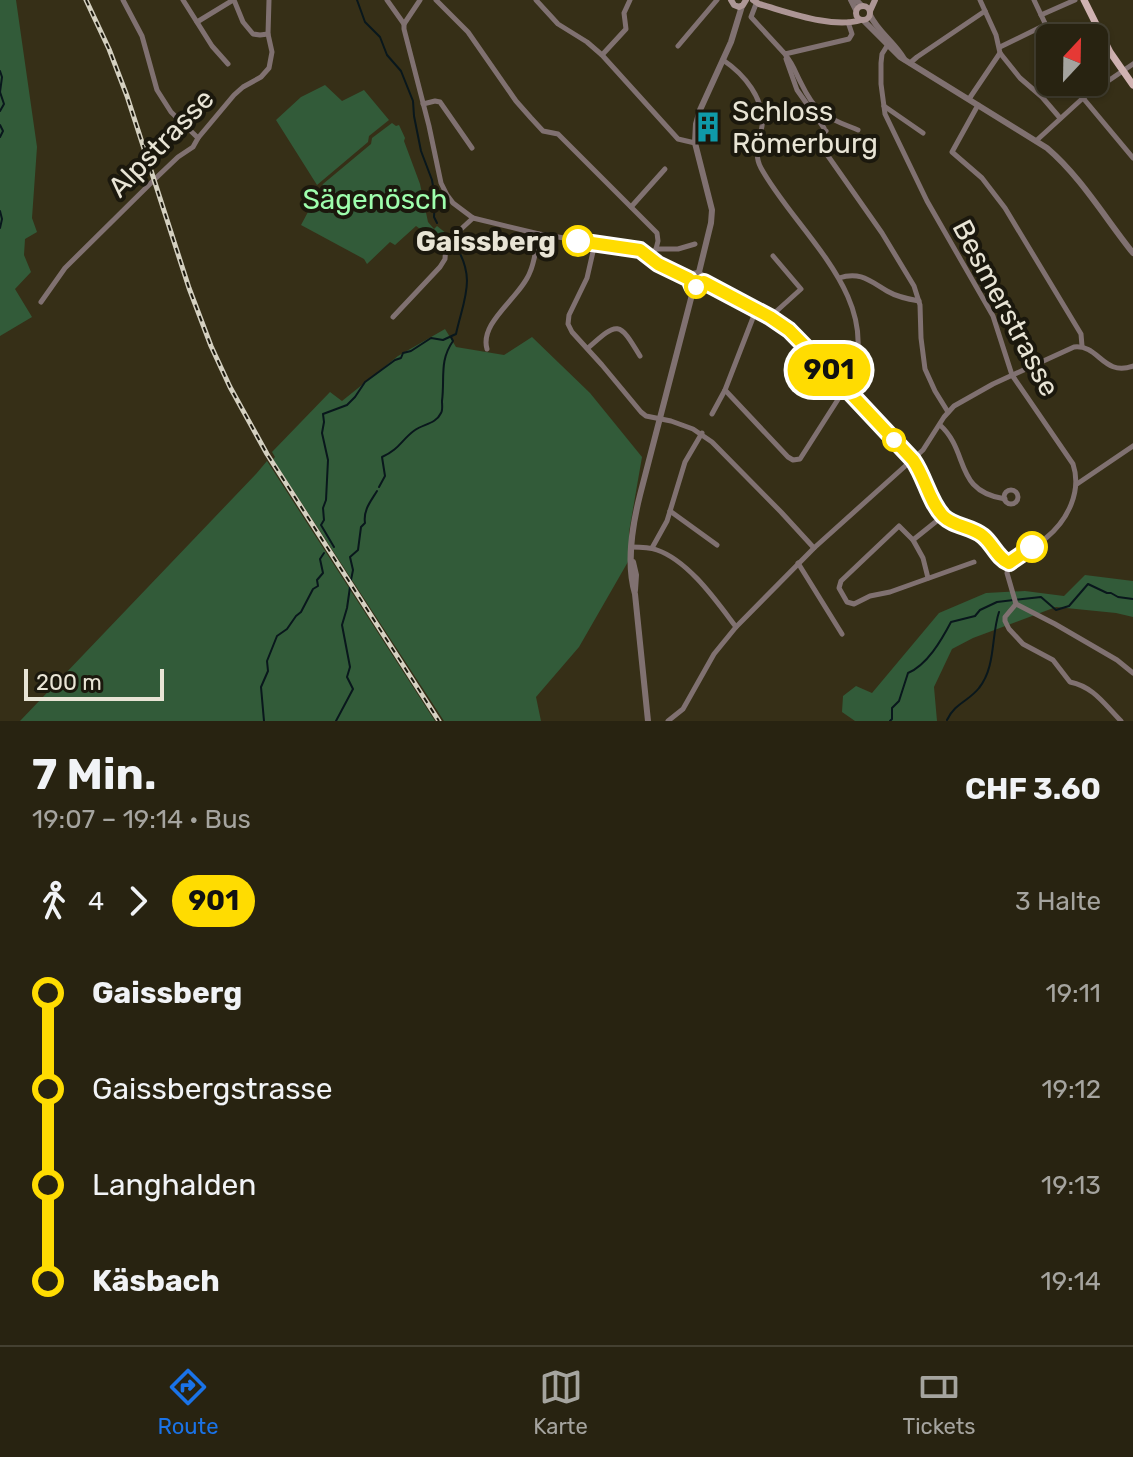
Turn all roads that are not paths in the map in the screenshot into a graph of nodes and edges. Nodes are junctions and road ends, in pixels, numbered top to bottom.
1 (123, 0) edge
2 (183, 0) edge
3 (234, 0) edge
4 (269, 0) edge
5 (387, 0) edge
6 (420, 0) edge
7 (436, 0) edge
8 (536, 0) edge
9 (629, 0) edge
10 (717, 0) edge
11 (873, 0) edge
12 (980, 0) edge
13 (1034, 0) edge
14 (1075, 0) edge
15 (1084, 0) edge
16 (731, 2) edge
17 (759, 2) edge
18 (744, 4) edge
19 (861, 10) edge
20 (985, 11) junction
21 (1041, 15) junction
22 (737, 21) junction
23 (197, 22) junction
24 (848, 22) junction
25 (404, 24) junction
26 (1045, 24) edge
27 (1036, 30) edge
28 (268, 34) junction
29 (889, 44) junction
30 (678, 46) dead end
31 (1000, 50) junction
32 (602, 55) junction
33 (786, 55) junction
34 (723, 60) junction
35 (907, 61) junction
36 (228, 64) dead end
37 (1133, 64) edge
38 (1123, 71) junction
39 (1133, 85) edge
40 (1083, 98) junction
41 (969, 99) junction
42 (423, 104) junction
43 (883, 105) junction
44 (978, 105) junction
45 (1060, 118) junction
46 (858, 130) dead end
47 (923, 133) dead end
48 (198, 138) junction
49 (1037, 140) junction
50 (695, 143) junction
51 (472, 148) dead end
52 (1133, 158) edge
53 (665, 169) dead end
54 (631, 207) junction
55 (473, 218) junction
56 (539, 234) junction
57 (595, 243) junction
58 (695, 244) dead end
59 (1131, 247) edge
60 (656, 249) junction
61 (650, 256) junction
62 (773, 256) dead end
63 (699, 272) junction
64 (839, 278) junction
65 (689, 279) junction
66 (704, 282) junction
67 (694, 287) junction
68 (919, 301) junction
69 (41, 302) dead end
70 (756, 310) junction
71 (393, 317) dead end
72 (770, 317) junction
73 (1082, 346) junction
74 (588, 348) junction
75 (487, 349) dead end
76 (640, 356) dead end
77 (1133, 366) edge
78 (1012, 375) junction
79 (846, 387) junction
80 (725, 390) junction
81 (948, 412) junction
82 (712, 414) dead end
83 (660, 419) junction
84 (940, 425) junction
85 (702, 433) junction
86 (1133, 446) edge
87 (913, 460) junction
88 (1077, 484) junction
89 (1005, 499) dead end
90 (670, 511) junction
91 (943, 516) junction
92 (913, 540) junction
93 (717, 545) dead end
94 (631, 547) junction
95 (652, 548) junction
96 (814, 548) junction
97 (974, 562) dead end
98 (798, 563) junction
99 (1009, 563) junction
100 (928, 578) junction
101 (1014, 600) junction
102 (736, 627) junction
103 (842, 634) dead end
104 (1133, 673) edge
105 (648, 721) edge
106 (668, 721) edge
107 (1121, 721) edge

1 - 48 street
2 - 23 street
3 - 23 street
3 - 28 street
4 - 28 street, Alpstrasse
5 - 25 street
6 - 25 street
7 - 54 street
8 - 32 street
9 - 32 street
10 - 30 street
11 - 19 main road
12 - 20 street
13 - 21 street
14 - 21 street
15 - 38 main road
16 - 18 main road
16 - 22 street
17 - 18 main road
17 - 24 main road
17 - 33 street
18 - 22 street
19 - 24 main road
19 - 29 street
20 - 31 street
20 - 35 street
21 - 26 street
22 - 34 street
23 - 36 street
24 - 33 street
25 - 42 street
27 - 31 street
28 - 48 street, Alpstrasse
29 - 35 street
29 - 43 street, Besmerstrasse
31 - 41 street
31 - 45 street
32 - 50 street
33 - 46 street
33 - 68 street
34 - 50 street
34 - 64 street
35 - 41 street
37 - 38 street
38 - 39 main road
38 - 40 street
40 - 45 street
40 - 52 street
41 - 44 street
42 - 51 street
42 - 55 street
43 - 47 street
43 - 78 street, Besmerstrasse
44 - 49 street
44 - 73 street
45 - 49 street
48 - 69 street, Alpstrasse
49 - 59 street
50 - 63 street
53 - 54 street
54 - 60 street
55 - 56 street
55 - 71 street
56 - 57 street
56 - 75 street
57 - 61 street
57 - 74 street
58 - 60 street
60 - 61 street
61 - 65 street
62 - 72 street
63 - 65 street
63 - 66 street
64 - 68 street
64 - 79 street
65 - 67 street
66 - 67 street
66 - 70 street
67 - 83 street
68 - 81 street
70 - 72 street
70 - 80 street
72 - 79 street
73 - 77 street
73 - 78 street
74 - 76 street
74 - 83 street
78 - 81 street
78 - 88 street, Besmerstrasse
79 - 80 street
79 - 87 street
80 - 82 street
81 - 84 street
83 - 85 street
83 - 94 street
84 - 87 street
84 - 89 street
85 - 90 street
85 - 96 street
86 - 88 street
87 - 91 street
87 - 96 street
88 - 99 street
90 - 93 street
90 - 95 street
91 - 92 street
91 - 99 street
92 - 100 street
92 - 100 street
94 - 95 street
94 - 105 street
95 - 102 street
96 - 98 street
97 - 100 street
98 - 102 street
98 - 103 street
99 - 101 street
101 - 104 street
101 - 107 street
102 - 106 street

